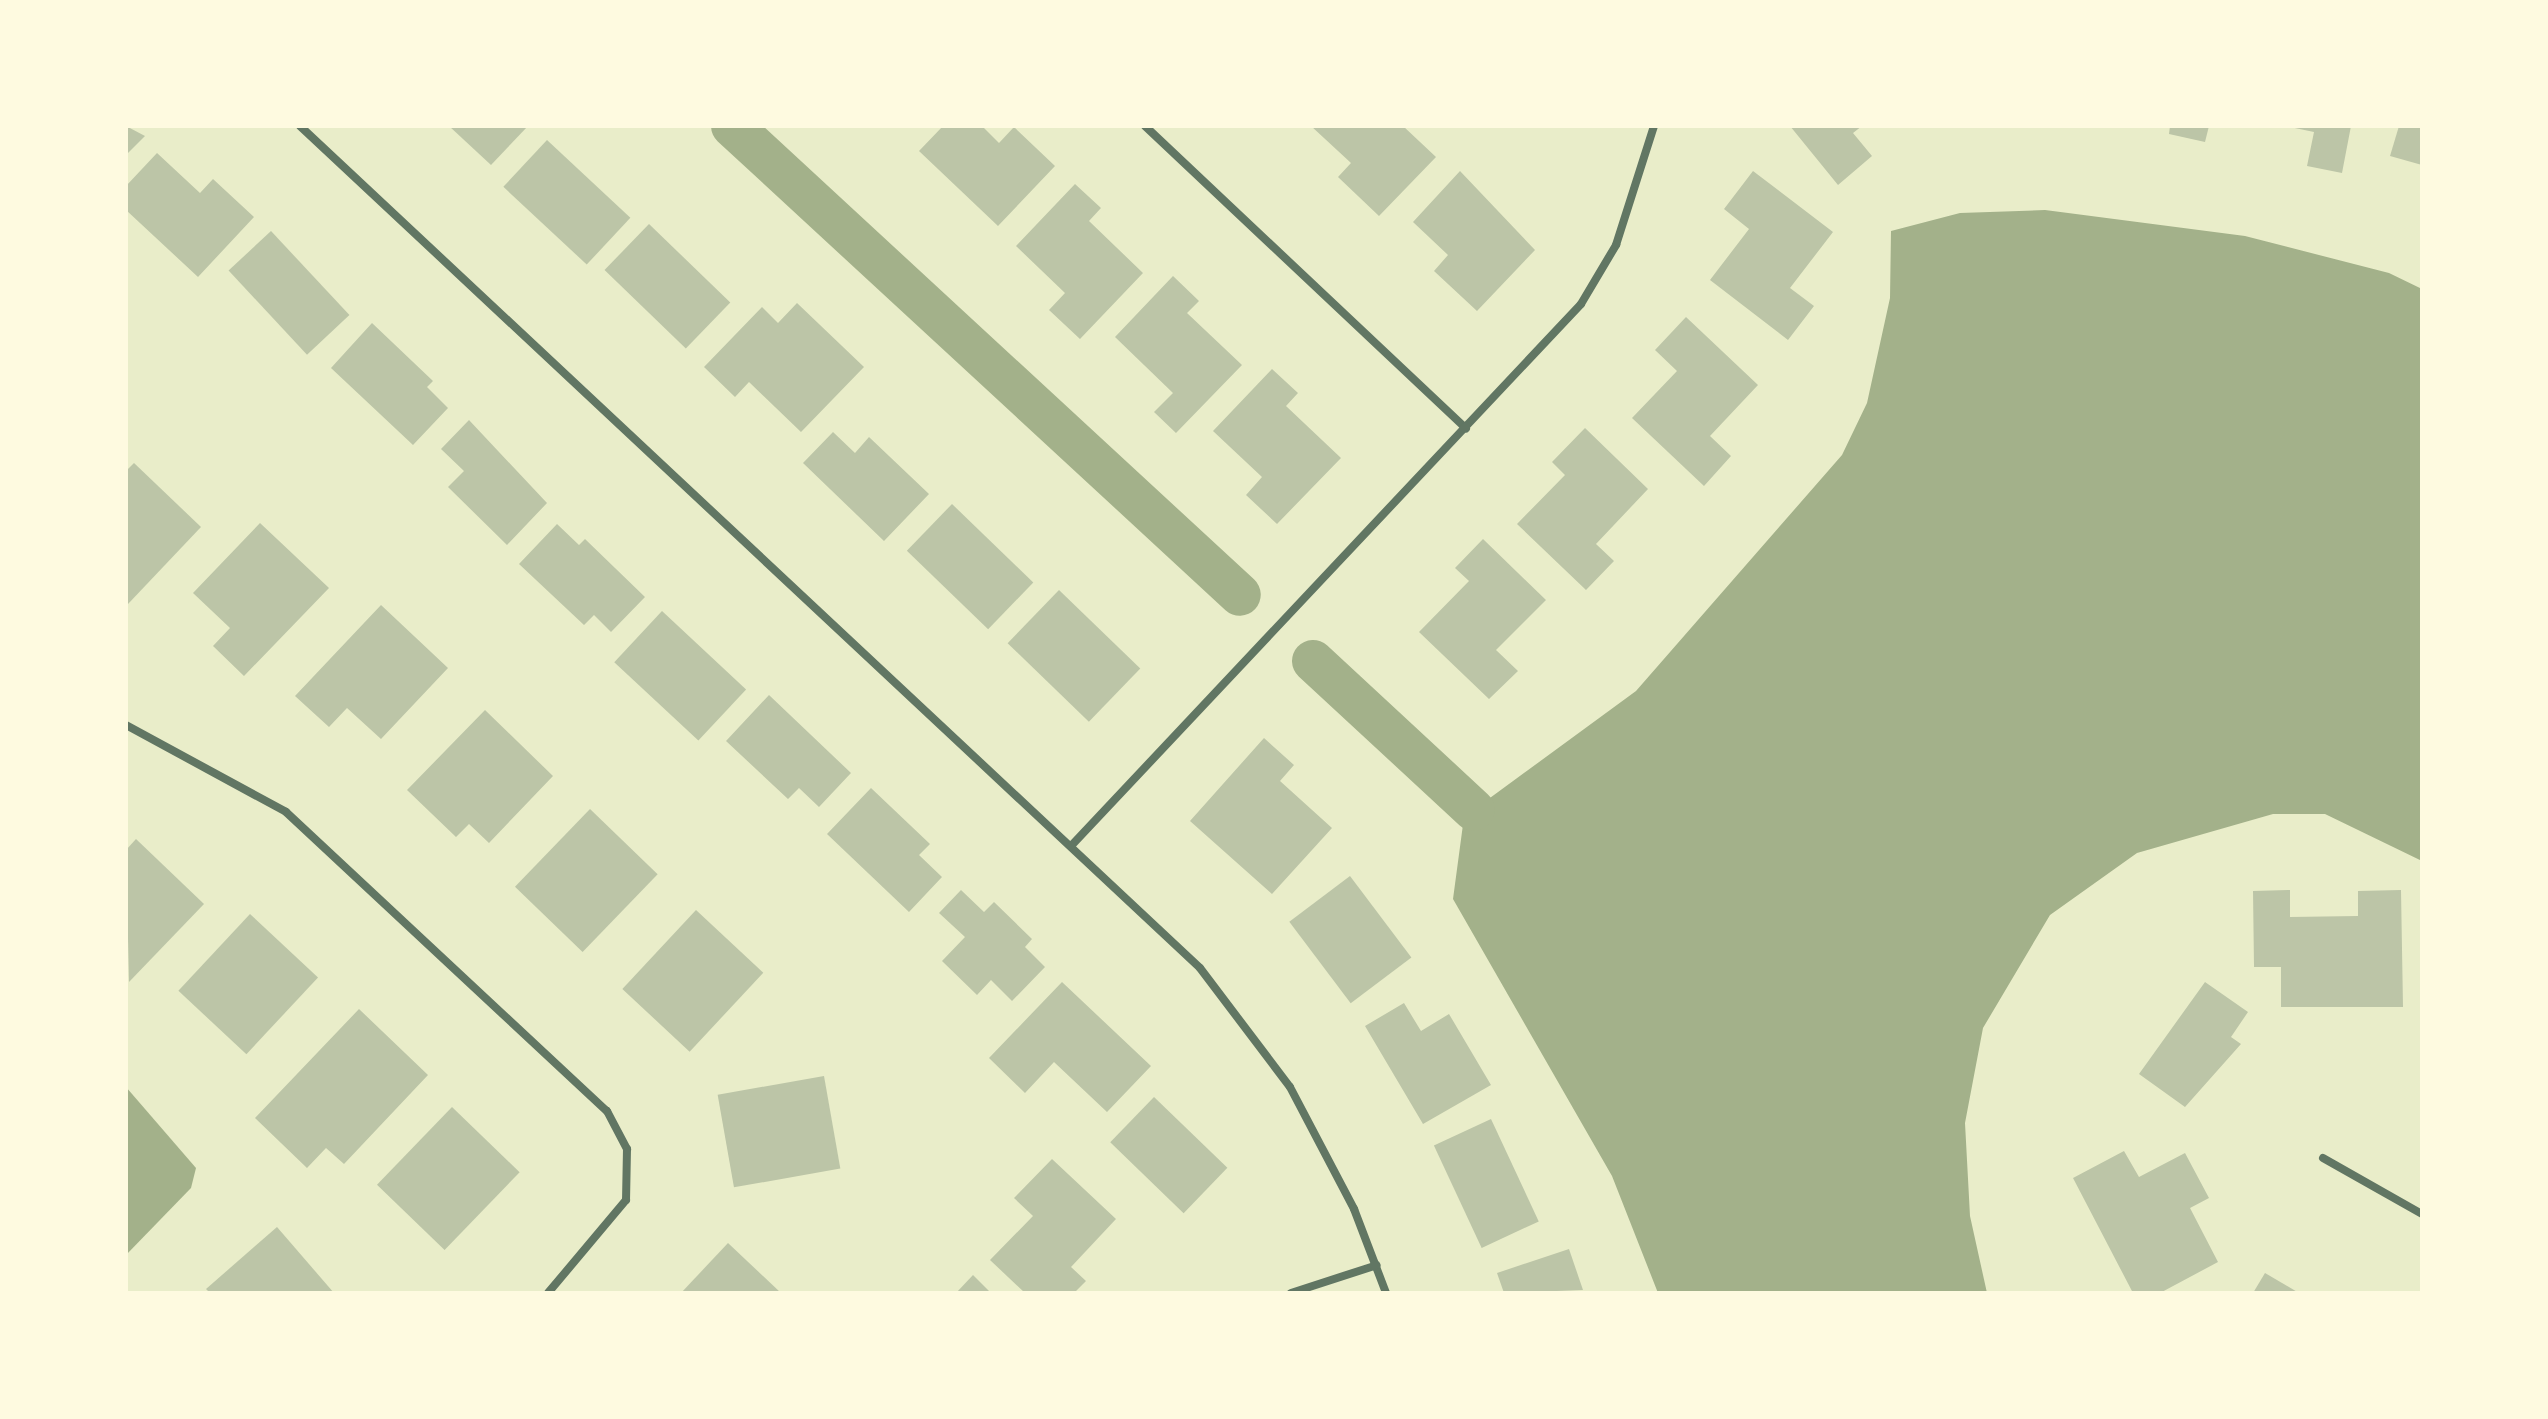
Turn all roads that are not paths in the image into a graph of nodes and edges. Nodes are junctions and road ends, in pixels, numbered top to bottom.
1 (300, 126) edge
2 (1145, 126) edge
3 (1654, 126) edge
4 (1466, 428) junction
5 (126, 725) edge
6 (1071, 846) junction
7 (2323, 1158) dead end
8 (2422, 1214) edge
9 (1377, 1265) junction
10 (548, 1293) edge
11 (1291, 1293) edge
12 (1386, 1293) edge

1 - 6 street
2 - 4 street
3 - 4 street
4 - 6 street
5 - 10 street
6 - 9 street
7 - 8 street
9 - 11 street
9 - 12 street

